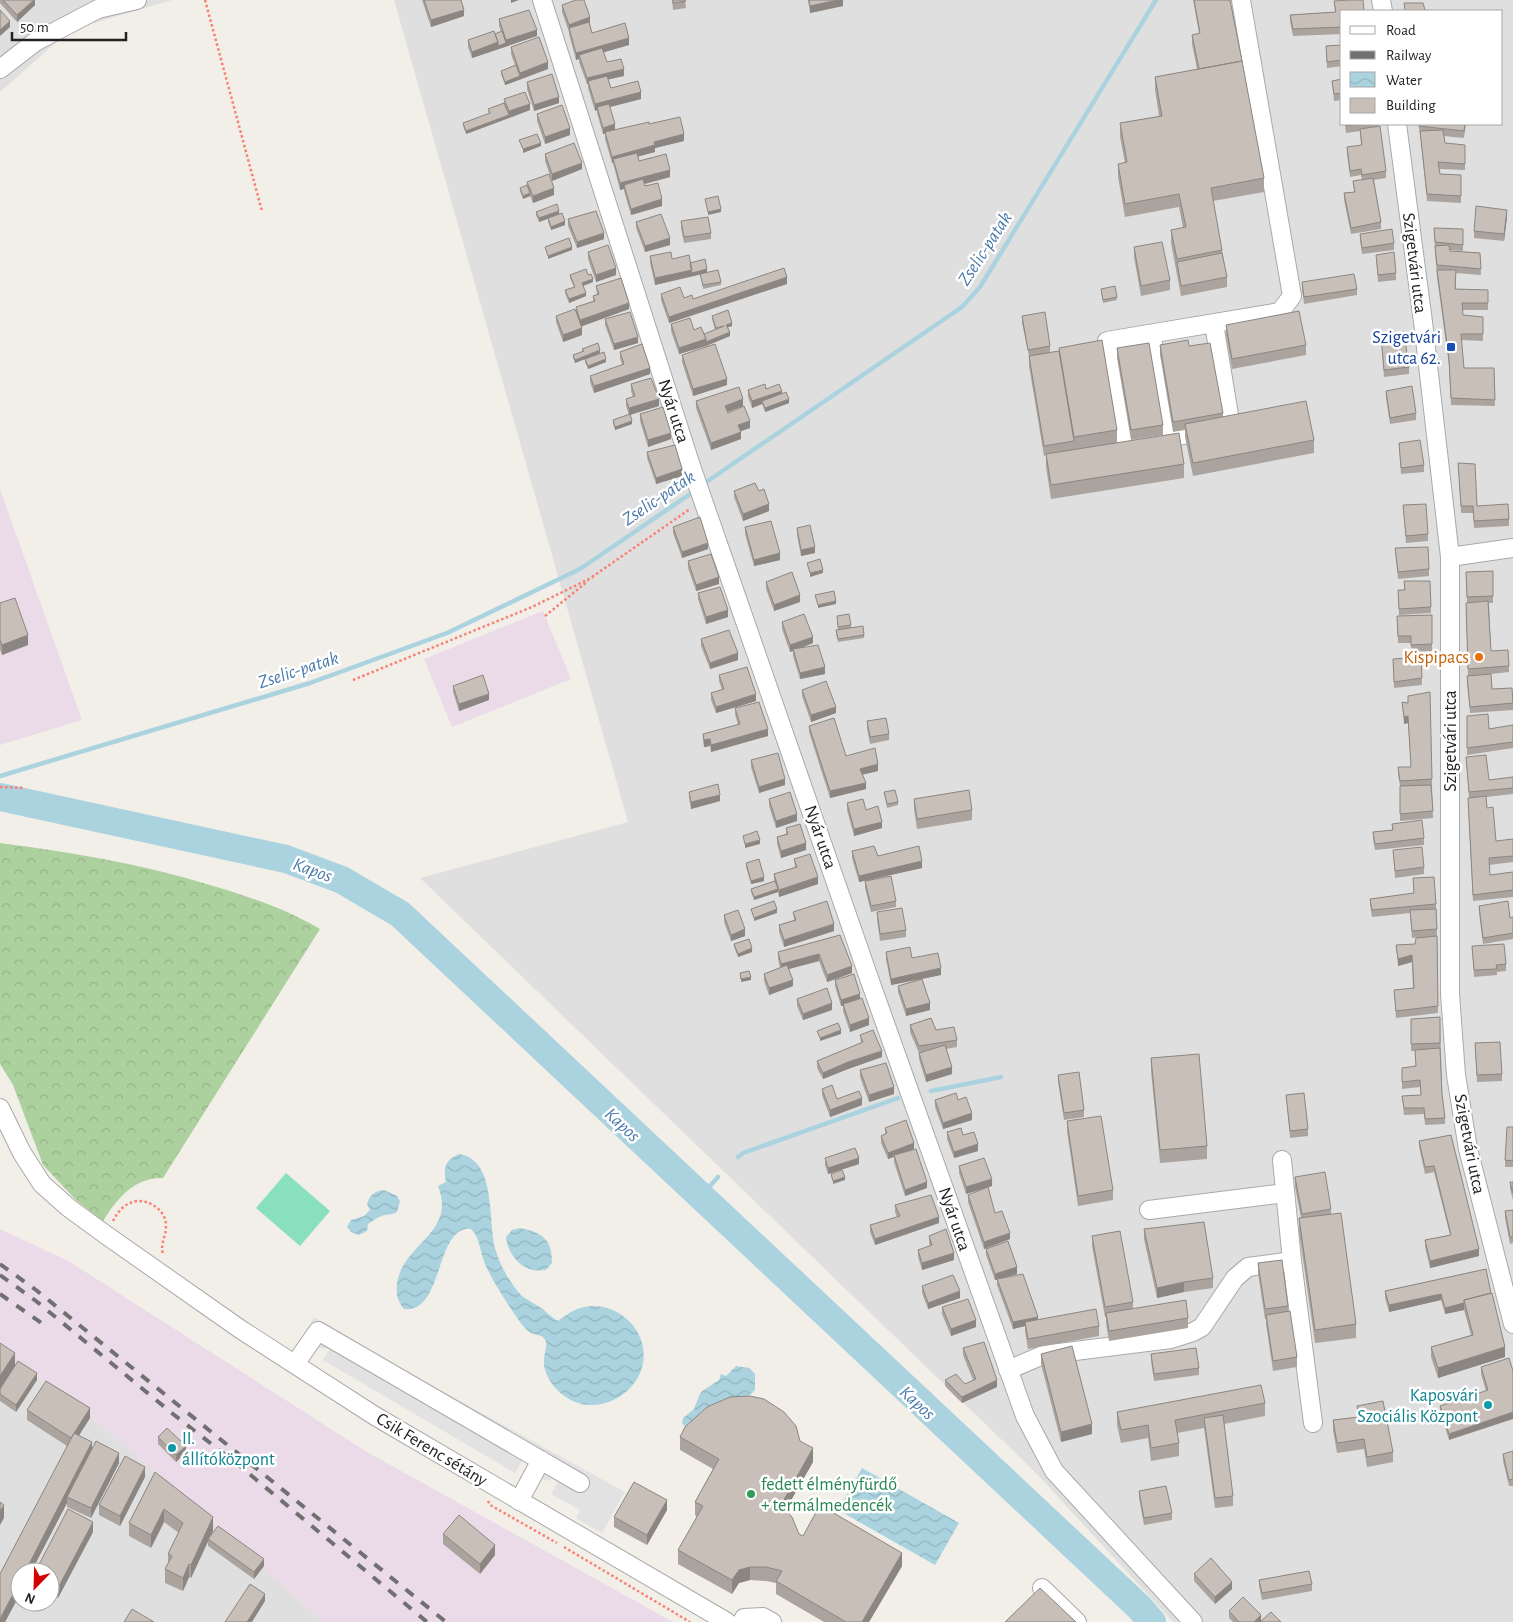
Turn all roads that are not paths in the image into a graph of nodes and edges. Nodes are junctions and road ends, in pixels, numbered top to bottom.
1 (137, 0) edge
2 (542, 0) edge
3 (1240, 0) edge
4 (0, 69) edge
5 (1397, 125) edge
6 (1214, 324) junction
7 (1151, 334) junction
8 (1174, 437) junction
9 (1513, 548) edge
10 (1450, 558) junction
11 (0, 1108) edge
12 (1282, 1160) dead end
13 (1285, 1193) junction
14 (1149, 1210) dead end
15 (1292, 1261) junction
16 (1513, 1324) edge
17 (296, 1364) junction
18 (1008, 1370) junction
19 (1313, 1423) dead end
20 (541, 1460) junction
21 (580, 1483) dead end
22 (520, 1501) junction
23 (1042, 1588) edge
24 (727, 1622) edge
25 (742, 1622) edge
26 (772, 1622) edge
27 (1077, 1622) edge
28 (1193, 1622) edge

1 - 4 street
2 - 18 street, Nyár utca
3 - 6 street
5 - 10 street, Szigetvári utca
6 - 7 street
6 - 8 street
7 - 8 street
7 - 8 street
9 - 10 street
10 - 16 street, Szigetvári utca
11 - 17 street, Csik Ferenc sétány
12 - 13 street
13 - 14 street
13 - 15 street
15 - 18 street
15 - 19 street
17 - 20 street
17 - 22 street, Csik Ferenc sétány
18 - 28 street, Nyár utca
20 - 21 street
20 - 22 street
22 - 24 street, Csik Ferenc sétány
23 - 27 street
25 - 26 street

